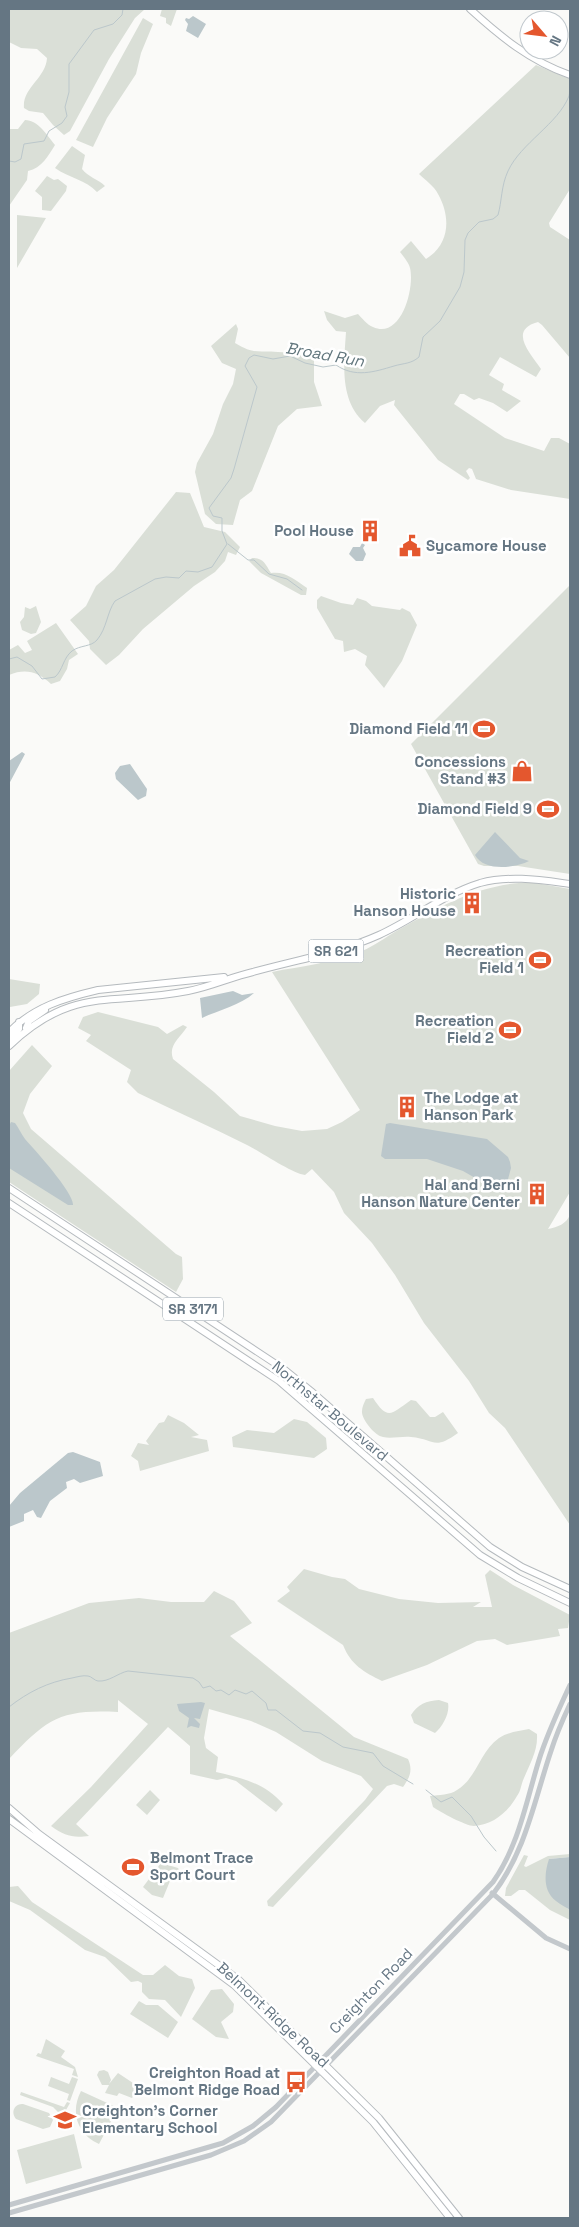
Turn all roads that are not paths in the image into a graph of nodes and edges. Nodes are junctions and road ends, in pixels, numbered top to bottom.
1 (470, 9) edge
2 (570, 75) edge
3 (570, 884) edge
4 (240, 975) junction
5 (52, 1003) junction
6 (19, 1022) junction
7 (26, 1030) junction
8 (9, 1032) edge
9 (9, 1040) edge
10 (9, 1046) edge
11 (9, 1188) edge
12 (9, 1203) edge
13 (570, 1589) edge
14 (570, 1603) edge
15 (570, 1684) edge
16 (570, 1704) edge
17 (9, 1808) edge
18 (9, 1820) edge
19 (488, 1889) junction
20 (493, 1894) junction
21 (570, 1949) edge
22 (322, 2060) junction
23 (316, 2065) junction
24 (328, 2065) junction
25 (322, 2071) junction
26 (9, 2205) edge
27 (9, 2213) edge
28 (450, 2218) edge
29 (459, 2218) edge

1 - 2 main road
3 - 4 main road, SR 621
4 - 5 main road, SR 621
4 - 7 main road, SR 621
5 - 6 main road
5 - 7 main road
6 - 8 main road
6 - 9 main road
7 - 10 main road
11 - 13 main road, Northstar Boulevard / SR 3171
12 - 14 main road, Northstar Boulevard / SR 3171
15 - 19 street, Creighton Road
16 - 20 street, Creighton Road
17 - 22 main road, Belmont Ridge Road
18 - 23 main road, Belmont Ridge Road
19 - 20 street
19 - 22 street, Creighton Road
20 - 21 street
20 - 24 street, Creighton Road
22 - 23 street, Creighton Road
22 - 24 main road, Belmont Ridge Road
23 - 25 main road, Belmont Ridge Road
23 - 26 street, Creighton Road
24 - 25 street, Creighton Road
24 - 29 main road, Belmont Ridge Road
25 - 27 street, Creighton Road
25 - 28 main road, Belmont Ridge Road

